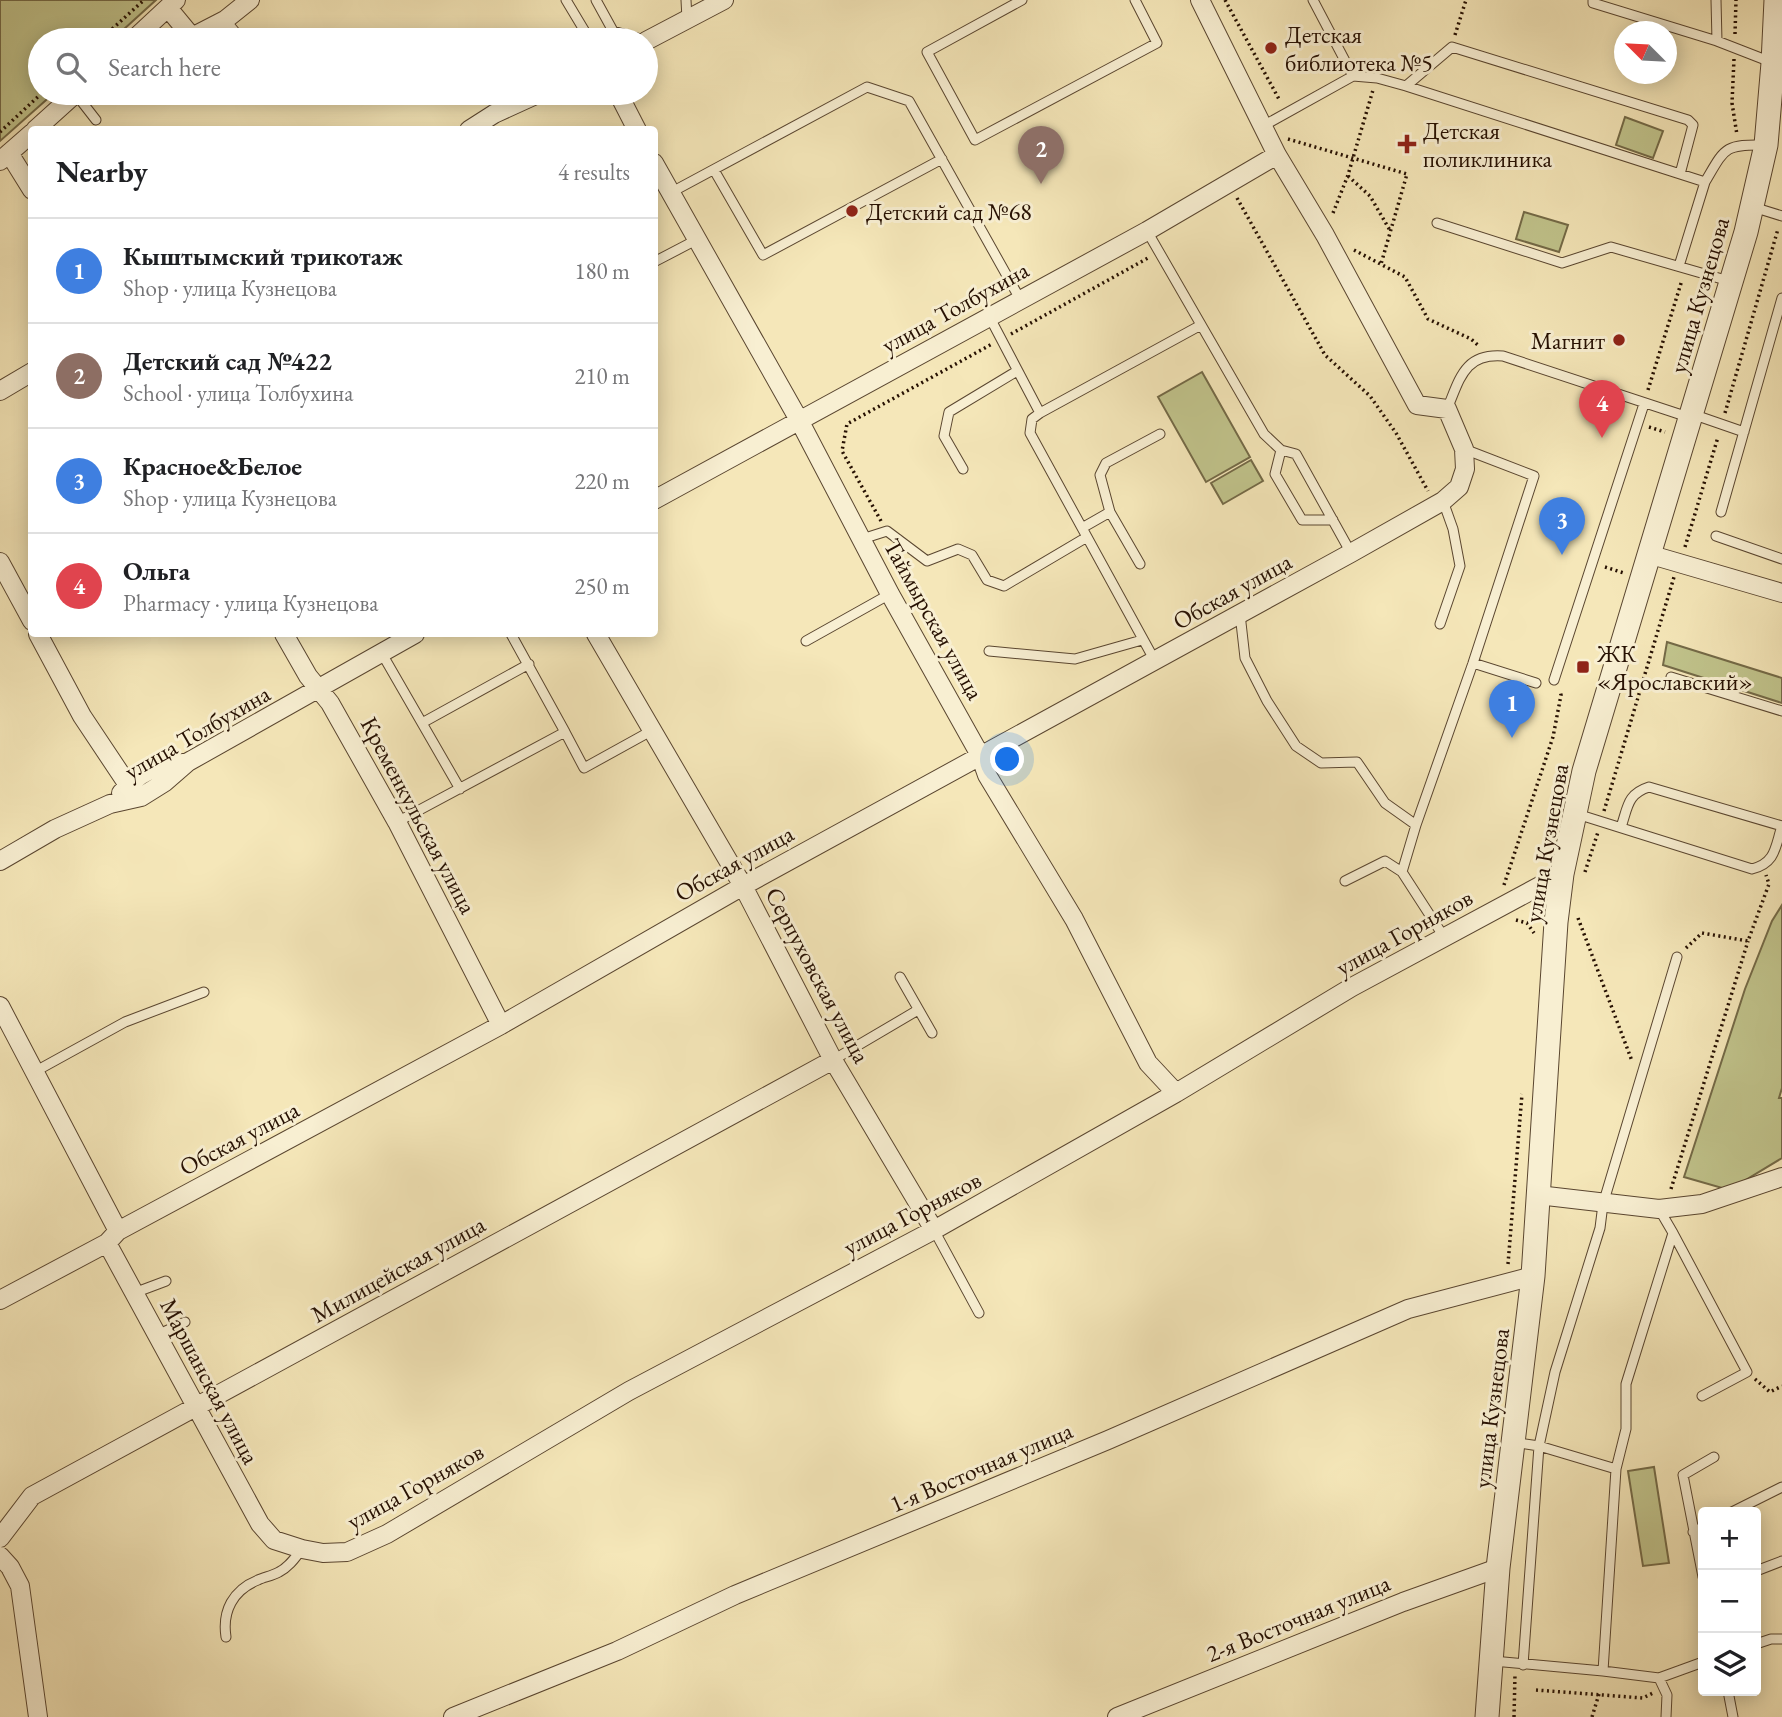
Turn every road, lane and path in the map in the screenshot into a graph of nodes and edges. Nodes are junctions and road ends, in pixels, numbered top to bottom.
1 (144, 0) edge
2 (250, 0) edge
3 (566, 0) edge
4 (596, 0) edge
5 (686, 0) edge
6 (724, 0) edge
7 (1022, 0) edge
8 (1135, 0) edge
9 (1200, 0) edge
10 (1225, 0) edge
11 (1313, 0) edge
12 (1466, 0) edge
13 (1593, 0) edge
14 (1716, 0) edge
15 (1735, 0) edge
16 (1776, 0) edge
17 (172, 4) edge
18 (225, 20) junction
19 (687, 20) junction
20 (113, 28) edge
21 (146, 28) edge
22 (186, 28) edge
23 (212, 28) edge
24 (232, 28) edge
25 (583, 28) edge
26 (612, 28) edge
27 (658, 34) edge
28 (1717, 41) junction
29 (1452, 47) junction
30 (1735, 47) junction
31 (1773, 63) junction
32 (1353, 76) junction
33 (1377, 78) junction
34 (1406, 86) junction
35 (1776, 100) edge
36 (29, 105) edge
37 (62, 105) edge
38 (85, 105) edge
39 (514, 105) edge
40 (624, 105) edge
41 (1286, 112) junction
42 (96, 120) dead end
43 (39, 126) edge
44 (475, 126) edge
45 (635, 126) edge
46 (1263, 126) junction
47 (0, 132) edge
48 (28, 135) edge
49 (1286, 138) dead end
50 (1739, 144) junction
51 (1766, 145) junction
52 (1278, 155) junction
53 (4, 157) edge
54 (1352, 158) junction
55 (942, 159) junction
56 (658, 170) edge
57 (714, 170) junction
58 (1680, 174) junction
59 (1348, 175) junction
60 (1705, 182) junction
61 (1229, 184) junction
62 (28, 185) edge
63 (670, 193) junction
64 (1752, 207) junction
65 (1782, 216) edge
66 (1437, 223) dead end
67 (1147, 231) junction
68 (1391, 232) junction
69 (1325, 235) junction
70 (698, 239) junction
71 (1159, 252) junction
72 (658, 260) edge
73 (1381, 264) junction
74 (1682, 267) junction
75 (1732, 281) junction
76 (1782, 298) edge
77 (1020, 299) junction
78 (989, 316) junction
79 (1201, 325) junction
80 (1001, 339) junction
81 (1488, 355) junction
82 (1017, 371) junction
83 (28, 374) edge
84 (0, 391) edge
85 (1644, 404) junction
86 (1447, 409) junction
87 (1040, 414) junction
88 (1691, 416) junction
89 (799, 420) junction
90 (1744, 432) junction
91 (1160, 434) dead end
92 (1464, 449) junction
93 (1281, 450) junction
94 (963, 469) dead end
95 (658, 498) edge
96 (1439, 504) junction
97 (1110, 512) junction
98 (1721, 512) dead end
99 (1333, 520) junction
100 (1082, 528) junction
101 (887, 531) junction
102 (1716, 536) dead end
103 (1087, 537) junction
104 (862, 539) junction
105 (1351, 554) junction
106 (1648, 554) junction
107 (1782, 559) edge
108 (0, 562) edge
109 (1140, 564) dead end
110 (1782, 593) edge
111 (890, 594) junction
112 (28, 614) edge
113 (1240, 614) junction
114 (1440, 624) dead end
115 (40, 637) edge
116 (286, 637) edge
117 (409, 637) edge
118 (514, 637) edge
119 (598, 637) edge
120 (1142, 640) junction
121 (807, 641) dead end
122 (989, 651) dead end
123 (381, 652) junction
124 (1155, 661) junction
125 (1473, 663) junction
126 (529, 664) junction
127 (1671, 677) dead end
128 (1554, 680) joint
129 (1536, 683) dead end
130 (319, 689) junction
131 (1782, 711) edge
132 (422, 723) junction
133 (651, 731) junction
134 (565, 732) junction
135 (981, 754) junction
136 (188, 762) junction
137 (128, 785) junction
138 (460, 789) junction
139 (110, 804) junction
140 (1575, 813) junction
141 (397, 822) junction
142 (1416, 825) junction
143 (1782, 826) edge
144 (1621, 827) junction
145 (0, 861) edge
146 (1764, 866) junction
147 (1402, 872) junction
148 (1562, 874) junction
149 (1345, 881) dead end
150 (743, 886) junction
151 (1506, 904) junction
152 (1577, 915) dead end
153 (1535, 936) dead end
154 (1444, 937) junction
155 (1748, 941) junction
156 (1676, 957) joint
157 (901, 977) dead end
158 (204, 992) dead end
159 (0, 1006) edge
160 (918, 1010) junction
161 (501, 1024) junction
162 (932, 1033) dead end
163 (833, 1060) junction
164 (36, 1071) junction
165 (1640, 1083) junction
166 (1176, 1093) junction
167 (1522, 1093) dead end
168 (1782, 1177) edge
169 (1538, 1195) junction
170 (1603, 1204) junction
171 (1662, 1208) junction
172 (934, 1230) junction
173 (1673, 1233) junction
174 (113, 1237) junction
175 (1533, 1276) junction
176 (166, 1281) dead end
177 (1506, 1283) junction
178 (134, 1293) junction
179 (0, 1300) edge
180 (979, 1313) dead end
181 (185, 1322) dead end
182 (157, 1335) junction
183 (1747, 1372) junction
184 (1782, 1386) edge
185 (1702, 1396) dead end
186 (195, 1408) junction
187 (1513, 1442) junction
188 (1539, 1446) junction
189 (1714, 1457) dead end
190 (1616, 1469) junction
191 (1782, 1487) edge
192 (1742, 1507) edge
193 (1698, 1530) edge
194 (1693, 1532) junction
195 (0, 1538) edge
196 (274, 1539) joint
197 (302, 1549) junction
198 (0, 1556) edge
199 (1782, 1561) edge
200 (1498, 1568) junction
201 (1701, 1570) edge
202 (1759, 1570) edge
203 (226, 1637) dead end
204 (1782, 1639) edge
205 (1761, 1642) edge
206 (1491, 1661) junction
207 (1698, 1664) edge
208 (1519, 1665) junction
209 (1602, 1671) junction
210 (1659, 1678) junction
211 (1664, 1687) junction
212 (1536, 1690) dead end
213 (1599, 1694) junction
214 (1729, 1696) edge
215 (38, 1717) edge
216 (453, 1717) edge
217 (1117, 1717) edge
218 (1487, 1717) edge
219 (1514, 1717) edge
220 (1592, 1717) edge
221 (1666, 1717) edge
222 (1733, 1717) edge

1 - 20 path
2 - 18 street
3 - 25 lane
4 - 26 lane
5 - 19 lane
6 - 19 street
7 - 8 lane
9 - 46 street
10 - 41 path
11 - 32 lane
12 - 29 path
13 - 28 lane
14 - 28 lane
15 - 30 path
16 - 31 street, улица Кузнецова
17 - 21 street
17 - 22 street
18 - 23 street
18 - 24 lane
19 - 27 street
28 - 30 lane
29 - 34 lane
29 - 58 lane
30 - 31 lane
30 - 50 path
31 - 35 street, улица Кузнецова
32 - 33 lane
32 - 41 lane
33 - 34 lane
33 - 54 path
34 - 58 lane
35 - 51 street, улица Кузнецова
36 - 47 path
37 - 43 street
38 - 42 lane
39 - 44 street
40 - 45 street
41 - 46 lane
46 - 52 street
48 - 53 street
49 - 54 path
50 - 51 lane
50 - 60 lane
51 - 64 street, улица Кузнецова
52 - 61 street, улица Толбухина
52 - 69 street
53 - 62 street
54 - 59 path
54 - 68 path
55 - 57 lane
55 - 57 lane
55 - 77 lane
56 - 63 street, Таймырская улица
57 - 63 lane
58 - 60 lane
59 - 68 path
59 - 69 path
60 - 74 lane
61 - 67 street, улица Толбухина
61 - 96 path
63 - 70 street, Таймырская улица
64 - 65 lane
64 - 75 street, улица Кузнецова
66 - 74 lane
67 - 71 lane
67 - 77 street, улица Толбухина
68 - 73 path
69 - 73 path
69 - 86 street
70 - 72 lane
70 - 89 street, Таймырская улица
71 - 79 lane
71 - 80 path
73 - 81 path
74 - 75 lane
74 - 85 path
75 - 88 street, улица Кузнецова
76 - 90 lane
77 - 78 street, улица Толбухина
78 - 80 lane
78 - 89 street, улица Толбухина
79 - 87 lane
79 - 93 lane
80 - 82 lane
80 - 101 path
81 - 85 lane
81 - 86 lane
82 - 87 lane
82 - 94 lane
83 - 84 street
85 - 88 lane
85 - 128 lane
86 - 92 street
87 - 100 lane
88 - 90 lane
88 - 106 street, улица Кузнецова
89 - 95 street, улица Толбухина
89 - 104 street, Таймырская улица
90 - 98 lane
91 - 97 lane
92 - 96 street, Обская улица
92 - 125 lane
93 - 99 lane
93 - 99 lane
96 - 105 street, Обская улица
96 - 114 lane
97 - 100 lane
97 - 109 lane
99 - 105 lane
100 - 103 lane
101 - 103 lane
101 - 104 lane
102 - 107 lane
103 - 120 lane
104 - 111 street, Таймырская улица
105 - 113 street, Обская улица
106 - 110 street
106 - 140 street, улица Кузнецова
108 - 112 street
111 - 121 lane
111 - 135 street, Таймырская улица
113 - 124 street, Обская улица
113 - 142 lane
115 - 137 street
116 - 130 street, Кременкульская улица
117 - 123 street, улица Толбухина
118 - 126 lane
119 - 133 street, Серпуховская улица
120 - 122 lane
120 - 124 lane
123 - 130 street, улица Толбухина
123 - 132 lane
124 - 135 street, Обская улица
125 - 129 lane
125 - 142 lane
126 - 132 lane
126 - 134 lane
127 - 131 lane
128 - 151 path
130 - 136 street, улица Толбухина
130 - 141 street, Кременкульская улица
132 - 138 lane
133 - 134 lane
133 - 150 street, Серпуховская улица
134 - 138 lane
135 - 150 street, Обская улица
135 - 166 street, Таймырская улица
136 - 137 street
136 - 139 street, улица Толбухина
137 - 139 street
138 - 141 lane
139 - 145 street, улица Толбухина
140 - 144 lane
140 - 148 street, улица Кузнецова
141 - 161 street, Кременкульская улица
142 - 147 lane
143 - 144 lane
143 - 146 lane
144 - 146 lane
146 - 155 path
147 - 149 lane
147 - 154 lane
148 - 151 street, улица Горняков
148 - 169 street, улица Кузнецова
150 - 161 street, Обская улица
150 - 163 street, Серпуховская улица
151 - 153 path
151 - 154 street, улица Горняков
152 - 165 path
154 - 166 street, улица Горняков
155 - 156 path
155 - 171 path
156 - 165 lane
157 - 160 lane
158 - 164 lane
159 - 164 street, Маршанская улица
160 - 162 lane
160 - 163 lane
161 - 174 street, Обская улица
163 - 172 street, Серпуховская улица
163 - 186 street, Милицейская улица
164 - 174 street, Маршанская улица
165 - 170 lane
166 - 172 street, улица Горняков
167 - 177 path
168 - 171 street
169 - 170 street
169 - 175 street, улица Кузнецова
170 - 171 street
170 - 188 lane
171 - 173 lane
172 - 180 lane
172 - 197 street, улица Горняков
173 - 183 lane
173 - 190 lane
174 - 178 street, Маршанская улица
174 - 179 street, Обская улица
175 - 177 street, 1-я Восточная улица
175 - 187 street, улица Кузнецова
176 - 178 lane
177 - 216 street, 1-я Восточная улица
178 - 182 street, Маршанская улица
181 - 182 lane
182 - 186 street, Маршанская улица
183 - 184 path
183 - 185 lane
186 - 195 street, Милицейская улица
186 - 196 street, Маршанская улица
187 - 188 lane
187 - 200 street, улица Кузнецова
188 - 190 lane
188 - 208 lane
189 - 194 lane
190 - 209 lane
191 - 192 lane
193 - 194 lane
194 - 201 lane
196 - 197 street, улица Горняков
197 - 203 lane
198 - 215 street
199 - 202 lane
200 - 206 street, улица Кузнецова
200 - 217 street, 2-я Восточная улица
204 - 205 lane
206 - 208 lane
206 - 218 street, улица Кузнецова
207 - 210 lane
208 - 209 lane
208 - 219 path
209 - 210 lane
210 - 211 lane
211 - 213 path
211 - 221 lane
212 - 213 path
213 - 220 path
214 - 222 lane

